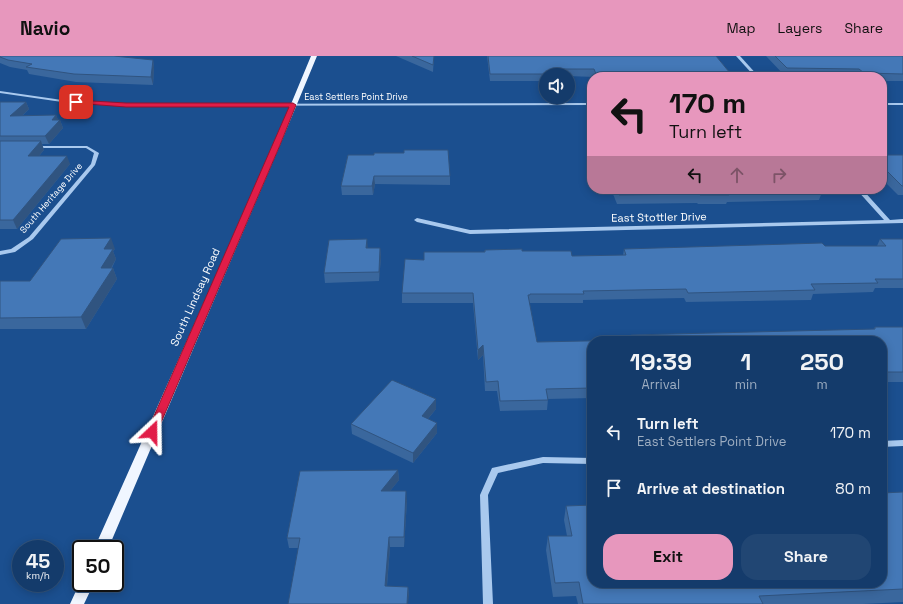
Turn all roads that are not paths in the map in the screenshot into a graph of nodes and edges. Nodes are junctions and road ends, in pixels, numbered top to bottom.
1 (314, 56) edge
2 (738, 56) edge
3 (752, 72) edge
4 (0, 92) edge
5 (587, 104) edge
6 (887, 104) edge
7 (903, 104) edge
8 (293, 105) junction
9 (30, 147) edge
10 (864, 194) edge
11 (417, 220) dead end
12 (903, 221) edge
13 (889, 222) junction
14 (0, 252) edge
15 (903, 443) edge
16 (887, 444) edge
17 (587, 461) edge
18 (105, 540) edge
19 (83, 592) edge
20 (78, 604) edge
21 (488, 604) edge

1 - 8 main road, South Lindsay Road
2 - 3 street
4 - 8 street, East Settlers Point Drive
5 - 8 street, East Settlers Point Drive
6 - 7 street
8 - 18 main road, South Lindsay Road
9 - 14 street, South Heritage Drive
10 - 13 street
11 - 13 street, East Stottler Drive
12 - 13 street, East Stottler Drive
15 - 16 street
17 - 21 street
19 - 20 main road

